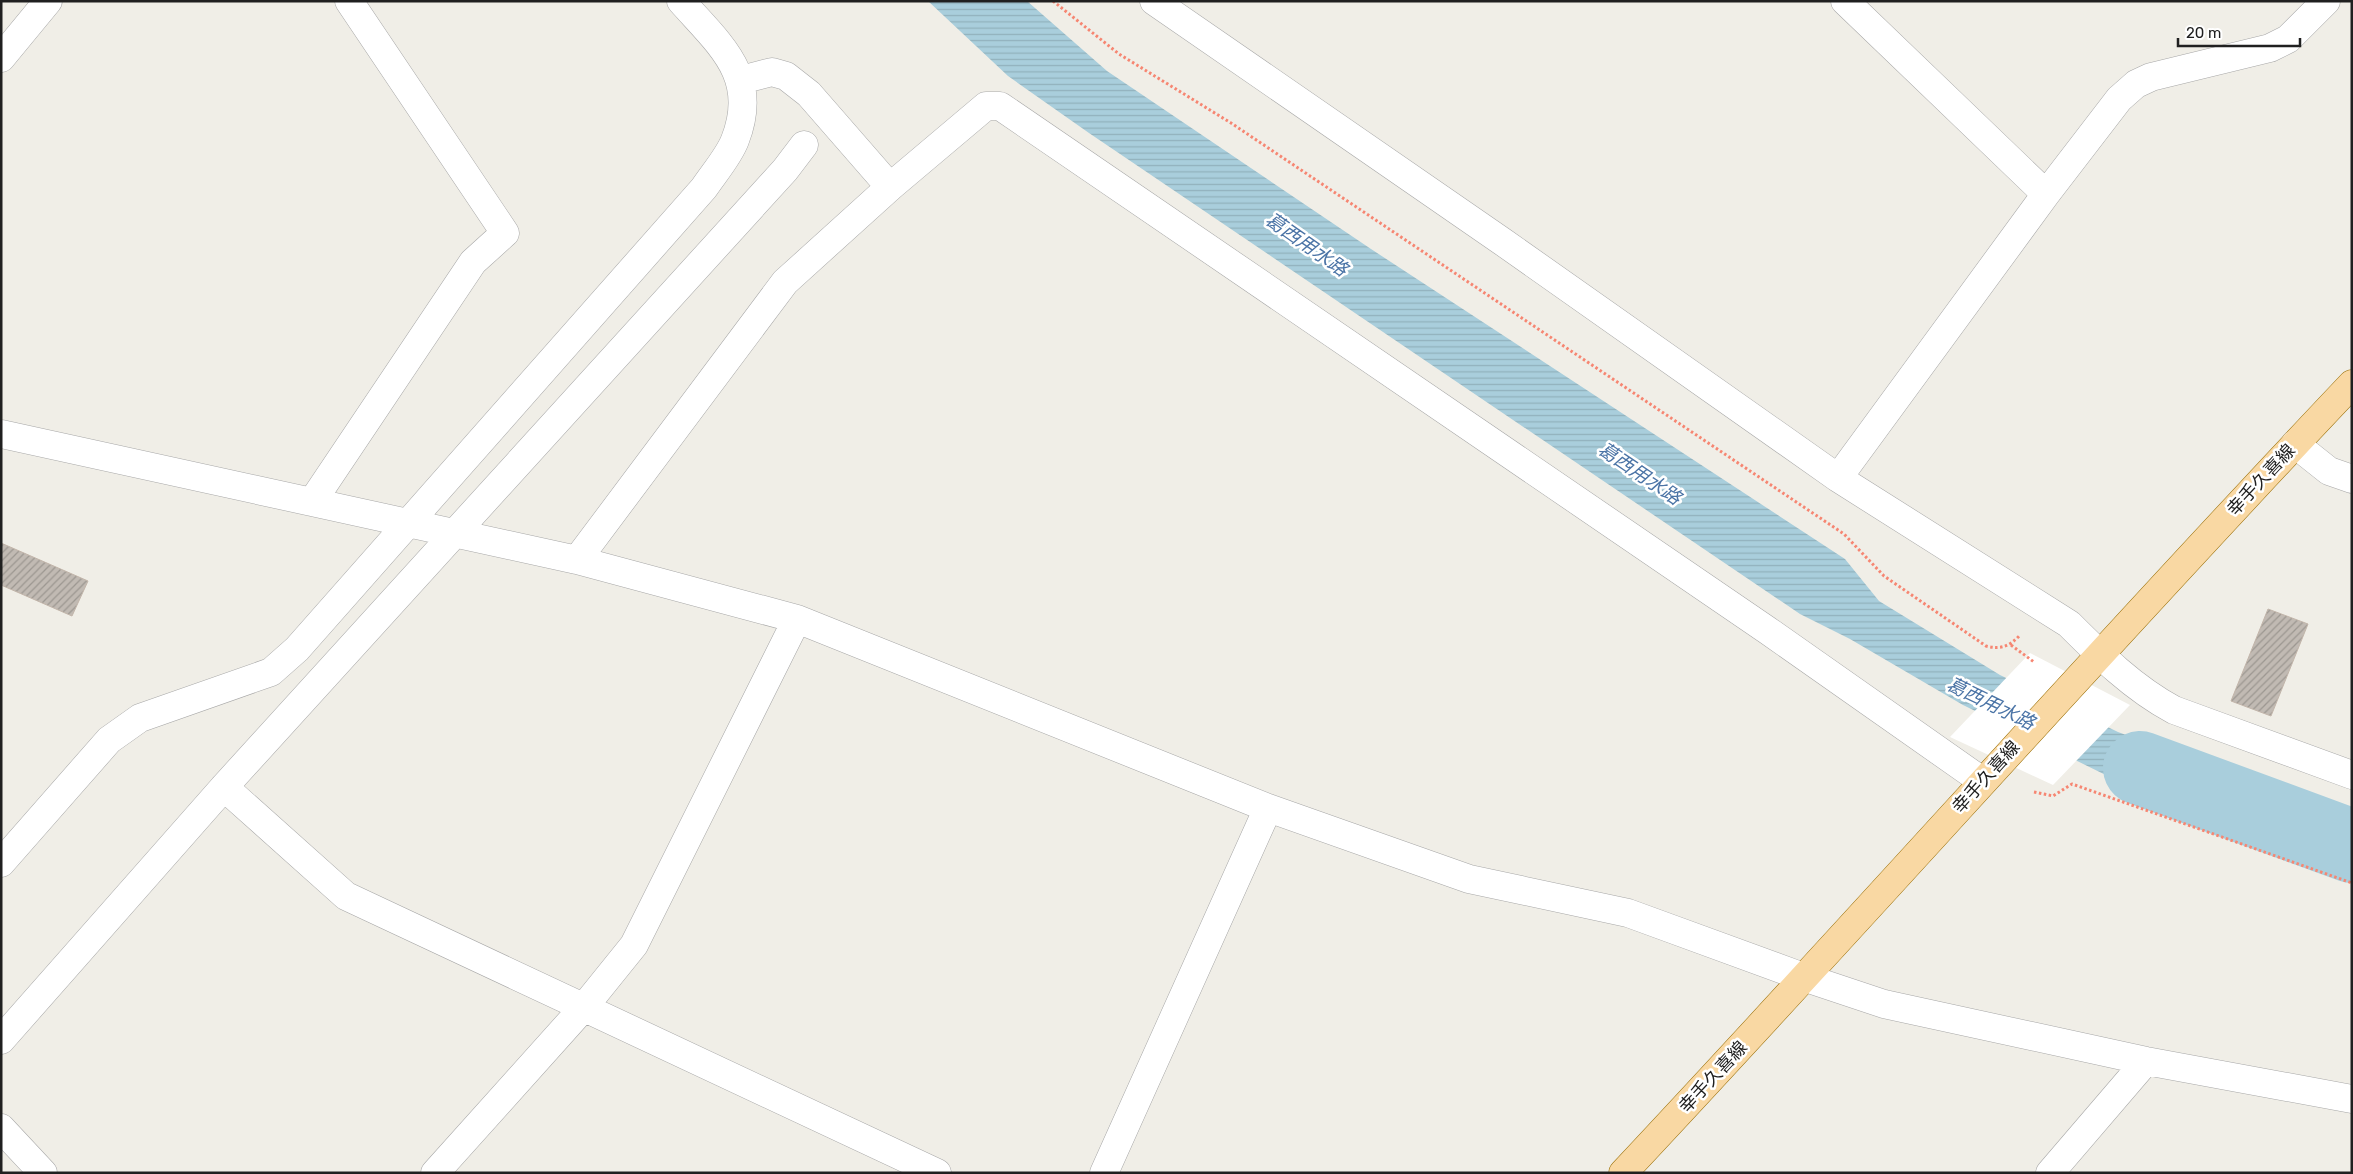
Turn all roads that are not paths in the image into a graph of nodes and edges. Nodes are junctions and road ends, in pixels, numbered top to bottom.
1 (48, 1) edge
2 (349, 1) edge
3 (681, 1) edge
4 (1154, 1) edge
5 (2326, 1) edge
6 (1860, 6) edge
7 (6, 43) edge
8 (741, 80) junction
9 (804, 145) dead end
10 (890, 187) junction
11 (2046, 194) junction
12 (2352, 384) edge
13 (1, 434) edge
14 (2295, 444) junction
15 (1838, 478) junction
16 (2352, 480) edge
17 (312, 502) junction
18 (407, 524) junction
19 (454, 534) junction
20 (577, 560) junction
21 (798, 620) junction
22 (2100, 655) junction
23 (2352, 775) edge
24 (1982, 781) junction
25 (224, 787) junction
26 (1268, 808) junction
27 (1, 863) edge
28 (1806, 978) junction
29 (584, 1007) junction
30 (1, 1040) edge
31 (2146, 1061) junction
32 (2352, 1099) edge
33 (1, 1128) edge
34 (43, 1173) edge
35 (435, 1173) edge
36 (937, 1173) edge
37 (1104, 1173) edge
38 (1623, 1173) edge
39 (2050, 1173) edge

1 - 7 street
2 - 17 street
3 - 8 street
4 - 15 street
5 - 11 street
6 - 11 street
8 - 10 street
8 - 18 street
9 - 19 street
10 - 20 street
10 - 24 street
11 - 15 street
12 - 14 main road, 幸手久喜線
13 - 17 street
14 - 16 street
14 - 22 main road, 幸手久喜線
15 - 22 street
17 - 18 street
18 - 19 street
18 - 27 street
19 - 20 street
19 - 25 street
20 - 21 street
21 - 26 street
21 - 29 street
22 - 23 street
22 - 24 main road, 幸手久喜線
24 - 28 main road, 幸手久喜線
25 - 29 street
25 - 30 street
26 - 28 street
26 - 37 street
28 - 31 street
28 - 38 main road, 幸手久喜線
29 - 35 street
29 - 36 street
31 - 32 street
31 - 39 street
33 - 34 street

